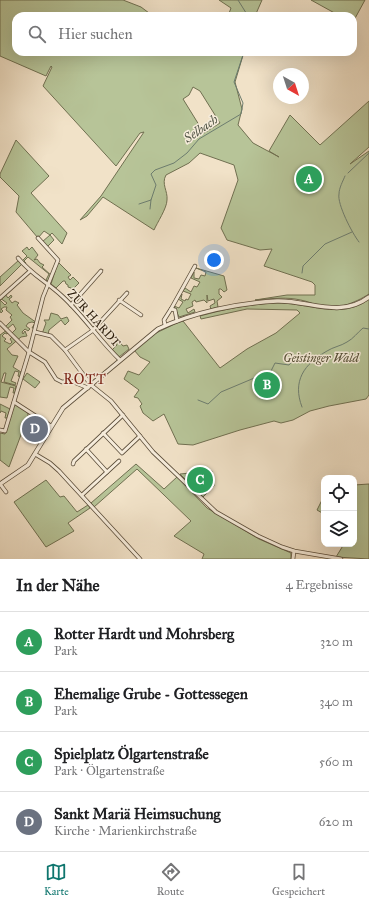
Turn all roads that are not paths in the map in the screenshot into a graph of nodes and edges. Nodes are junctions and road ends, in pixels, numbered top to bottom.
1 (38, 238) dead end
2 (18, 258) dead end
3 (195, 266) dead end
4 (101, 271) dead end
5 (29, 272) junction
6 (48, 286) junction
7 (127, 293) dead end
8 (369, 297) edge
9 (0, 298) edge
10 (119, 300) junction
11 (71, 304) junction
12 (170, 309) junction
13 (141, 315) dead end
14 (177, 321) junction
15 (0, 323) edge
16 (165, 326) junction
17 (92, 331) junction
18 (35, 332) junction
19 (65, 350) junction
20 (29, 352) junction
21 (120, 360) junction
22 (89, 387) junction
23 (14, 402) junction
24 (123, 415) junction
25 (51, 426) junction
26 (0, 430) edge
27 (103, 433) junction
28 (140, 436) junction
29 (86, 449) junction
30 (35, 454) junction
31 (119, 461) dead end
32 (73, 464) dead end
33 (107, 472) junction
34 (0, 484) edge
35 (6, 492) dead end
36 (82, 495) junction
37 (294, 552) junction
38 (140, 559) edge
39 (293, 559) edge
40 (341, 559) edge

1 - 6 street
2 - 5 street, ZUR HARDT
3 - 12 street
4 - 11 street
5 - 6 street, ZUR HARDT
5 - 9 street
6 - 11 street, ZUR HARDT
6 - 18 street
7 - 10 street
8 - 14 street
10 - 13 street
10 - 17 street
11 - 17 street, ZUR HARDT
12 - 14 street
12 - 16 street
14 - 16 street
15 - 20 street
16 - 21 street
17 - 19 street
17 - 21 street, ZUR HARDT
18 - 19 street
18 - 20 street
19 - 22 street
20 - 22 street
20 - 23 street
21 - 22 street
22 - 24 street
22 - 25 street
23 - 25 street
23 - 26 street
24 - 27 street
24 - 28 street
25 - 30 street
27 - 28 street
27 - 29 street
28 - 37 street
29 - 32 street
29 - 33 street
30 - 34 street
30 - 36 street
31 - 33 street
33 - 36 street
34 - 35 street
36 - 38 street
37 - 39 street
37 - 40 street

